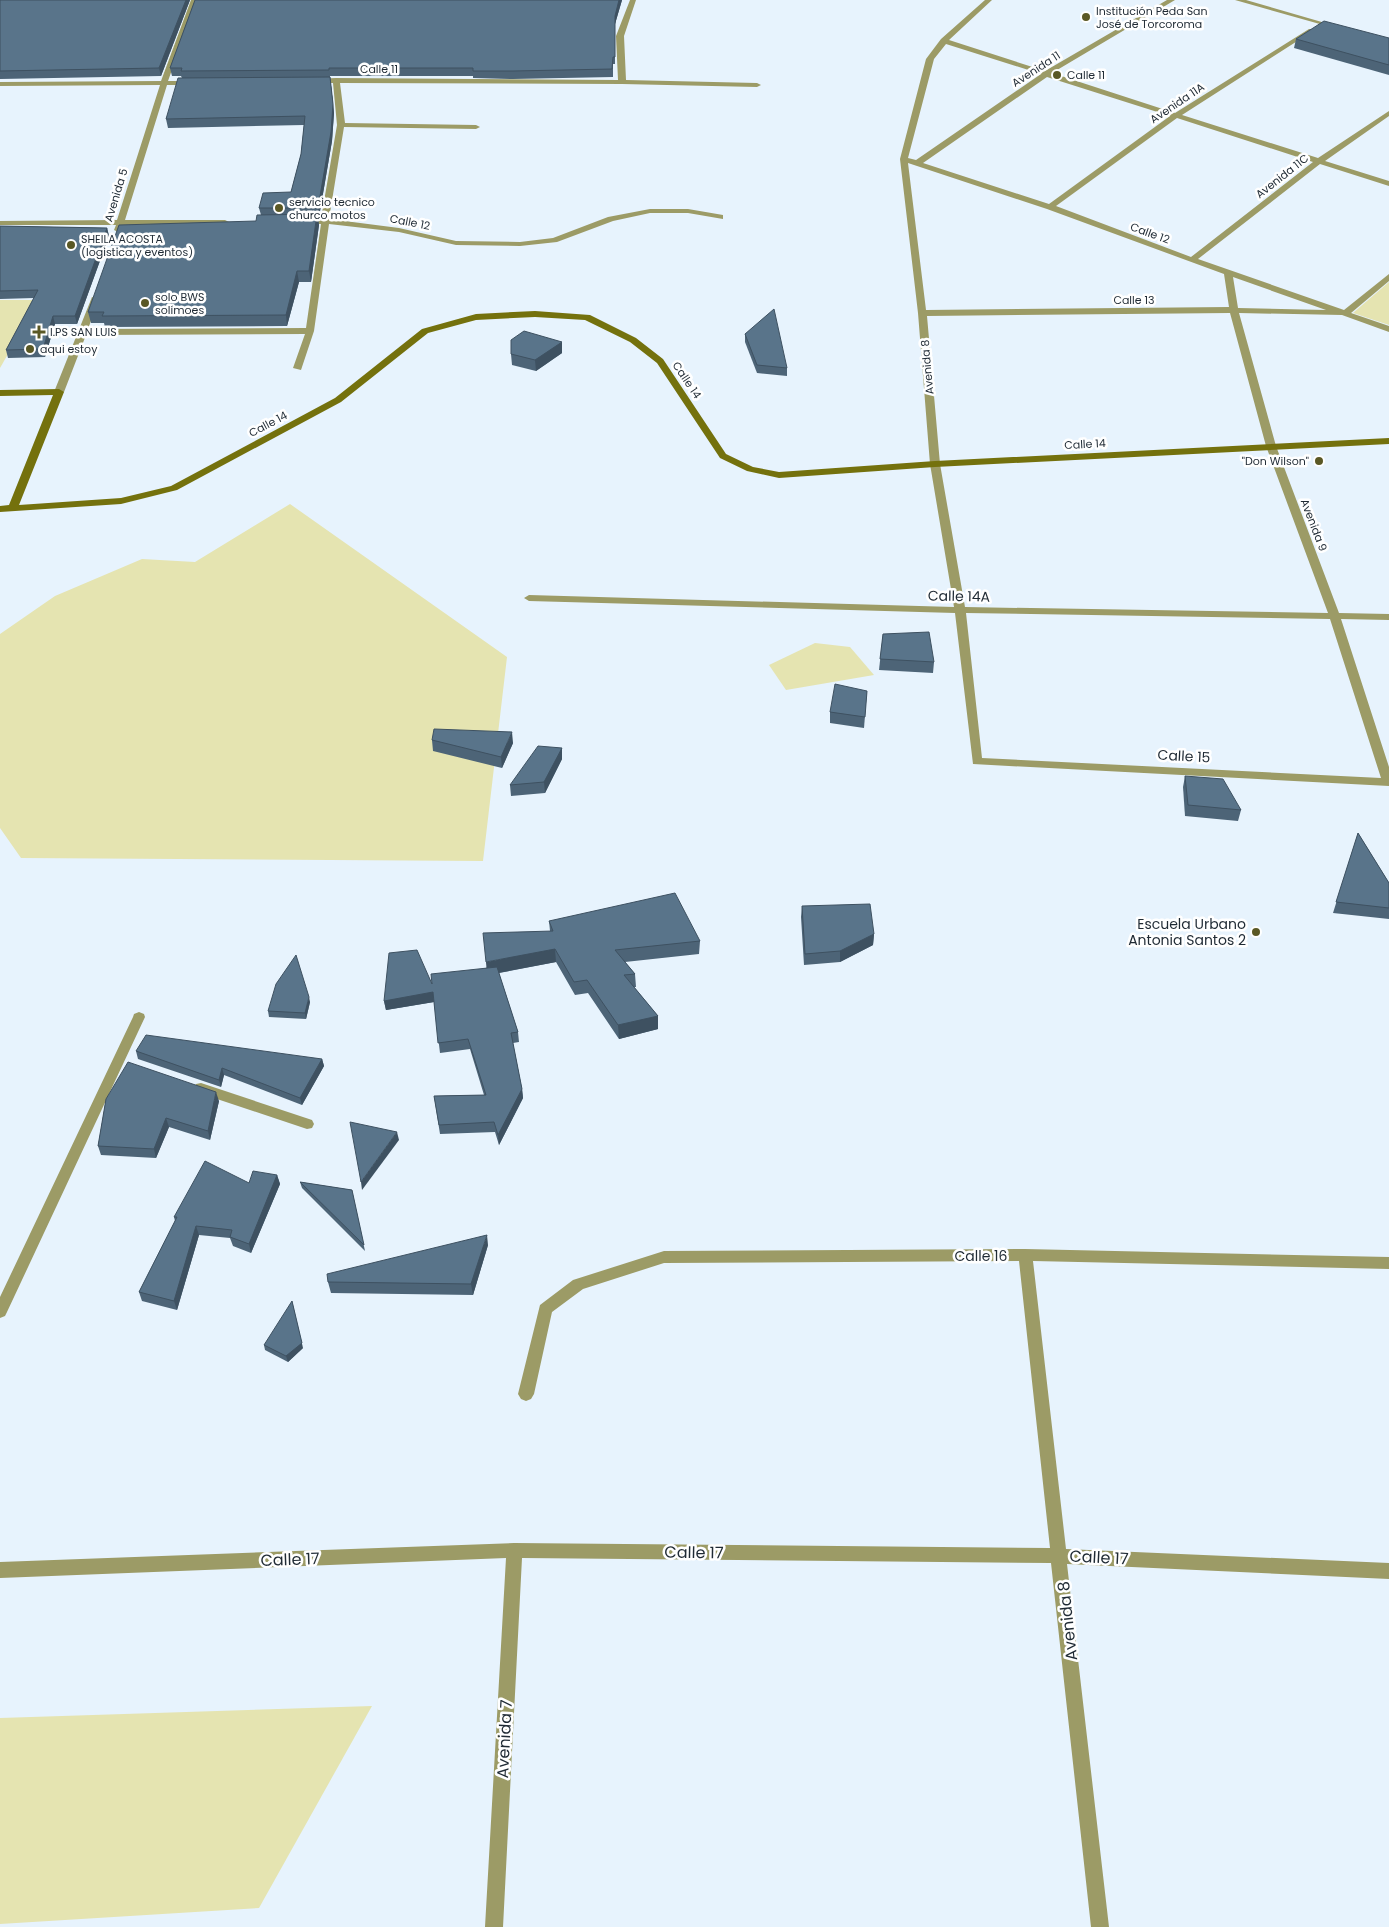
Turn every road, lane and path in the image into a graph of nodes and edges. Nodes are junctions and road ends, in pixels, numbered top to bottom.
1 (194, 0) edge
2 (633, 0) edge
3 (989, 0) edge
4 (1172, 0) edge
5 (1238, 0) edge
6 (1321, 23) junction
7 (1346, 30) edge
8 (944, 41) junction
9 (1046, 74) junction
10 (336, 80) junction
11 (308, 81) edge
12 (622, 82) junction
13 (164, 83) junction
14 (202, 83) edge
15 (0, 84) edge
16 (757, 85) dead end
17 (1389, 114) edge
18 (1177, 116) junction
19 (341, 125) junction
20 (476, 127) dead end
21 (904, 159) junction
22 (1319, 162) junction
23 (917, 163) junction
24 (1389, 184) edge
25 (1050, 208) junction
26 (720, 217) dead end
27 (325, 221) junction
28 (237, 222) edge
29 (296, 222) edge
30 (0, 223) edge
31 (120, 223) junction
32 (114, 241) edge
33 (1192, 260) junction
34 (1228, 273) junction
35 (1389, 277) edge
36 (99, 287) edge
37 (1234, 310) junction
38 (922, 313) junction
39 (1346, 313) junction
40 (1389, 329) edge
41 (310, 331) junction
42 (83, 332) junction
43 (298, 368) dead end
44 (59, 392) junction
45 (0, 393) edge
46 (1389, 442) edge
47 (1271, 446) junction
48 (935, 464) junction
49 (13, 508) junction
50 (0, 509) edge
51 (530, 598) dead end
52 (960, 610) junction
53 (1389, 616) edge
54 (1335, 617) junction
55 (977, 761) joint
56 (1389, 782) edge
57 (140, 1017) dead end
58 (185, 1082) edge
59 (307, 1124) dead end
60 (1025, 1256) junction
61 (1389, 1263) edge
62 (0, 1312) edge
63 (526, 1394) dead end
64 (514, 1550) junction
65 (1060, 1556) junction
66 (0, 1570) edge
67 (1389, 1571) edge
68 (494, 1927) edge
69 (1100, 1927) edge

1 - 13 street, Avenida 5
2 - 12 street
3 - 8 street, Avenida 8
4 - 9 street, Avenida 11
5 - 6 street
6 - 7 street
6 - 18 street, Avenida 11A
8 - 9 street
8 - 21 street, Avenida 8
9 - 18 street
9 - 23 street, Avenida 11
10 - 11 street, Calle 11
10 - 12 street, Calle 11
10 - 19 street
12 - 16 street, Calle 11
13 - 14 street
13 - 15 street
13 - 31 street, Avenida 5
17 - 22 street, Avenida 11C
18 - 22 street
18 - 25 street, Avenida 11A
19 - 20 street
19 - 27 street
21 - 23 street, Calle 12
21 - 38 street, Avenida 8
22 - 24 street
22 - 33 street, Avenida 11C
23 - 25 street, Calle 12
25 - 33 street, Calle 12
26 - 27 street, Calle 12
27 - 29 street, Calle 12
27 - 41 street
28 - 31 street
30 - 31 street
31 - 32 street, Avenida 5
33 - 34 street, Calle 12
34 - 37 street, Avenida 9
34 - 39 street, Calle 12
35 - 39 street
36 - 42 street
37 - 38 street, Calle 13
37 - 39 street, Calle 13
37 - 47 street, Avenida 9
38 - 48 street, Avenida 8
39 - 40 street, Calle 12
41 - 42 street
41 - 43 street
42 - 44 street
44 - 45 street
44 - 49 street
46 - 47 street, Calle 14
47 - 48 street, Calle 14
47 - 54 street, Avenida 9
48 - 49 street, Calle 14
48 - 52 street, Avenida 8
49 - 50 street, Calle 14
51 - 52 street, Calle 14A
52 - 54 street, Calle 14A
52 - 55 street, Avenida 8
53 - 54 street, Calle 14A
54 - 56 street, Avenida 9
55 - 56 street, Calle 15
57 - 62 street
58 - 59 street
60 - 61 street, Calle 16
60 - 63 street, Calle 16
60 - 65 street, Avenida 8
64 - 65 street, Calle 17
64 - 66 street, Calle 17
64 - 68 street, Avenida 7
65 - 67 street, Calle 17
65 - 69 street, Avenida 8

